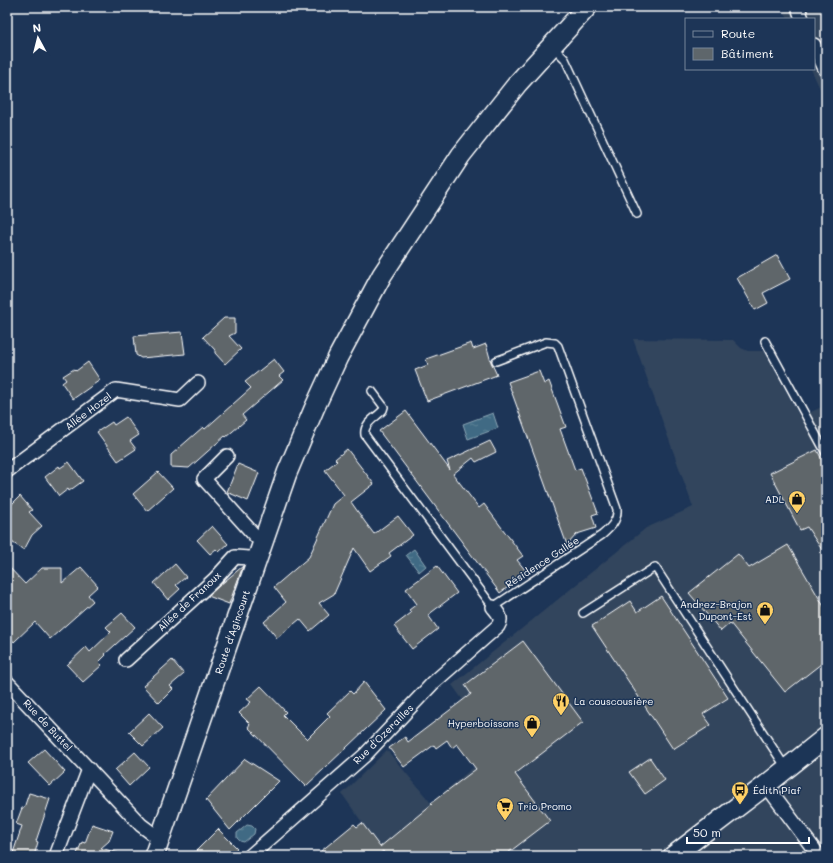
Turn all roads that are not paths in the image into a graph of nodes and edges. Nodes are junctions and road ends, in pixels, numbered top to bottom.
1 (587, 7) edge
2 (798, 7) edge
3 (802, 18) edge
4 (552, 46) junction
5 (815, 47) edge
6 (826, 71) edge
7 (637, 214) dead end
8 (765, 341) dead end
9 (496, 361) dead end
10 (198, 383) dead end
11 (372, 391) dead end
12 (826, 453) edge
13 (227, 456) dead end
14 (7, 471) edge
15 (263, 541) junction
16 (256, 561) junction
17 (493, 607) junction
18 (583, 613) dead end
19 (126, 660) dead end
20 (7, 682) edge
21 (826, 737) edge
22 (786, 768) junction
23 (89, 769) junction
24 (766, 785) junction
25 (160, 837) junction
26 (56, 856) edge
27 (154, 856) edge
28 (250, 856) edge
29 (673, 856) edge
30 (819, 856) edge

1 - 4 street, Route d'Agincourt
2 - 3 street
4 - 7 lane
4 - 15 street, Route d'Agincourt
5 - 6 street
8 - 12 lane
9 - 17 lane, Résidence Gallée
10 - 14 street, Allée Hozel
11 - 17 lane
13 - 15 street
15 - 16 street, Route d'Agincourt
16 - 19 street, Allée de Franoux
16 - 25 street, Route d'Agincourt
17 - 28 street, Rue d'Ozerailles
18 - 22 lane
20 - 23 street, Rue de Buttel
21 - 22 street
22 - 24 street
23 - 25 street, Rue de Buttel
23 - 26 street
24 - 29 street
24 - 30 street
25 - 27 street, Route d'Agincourt

